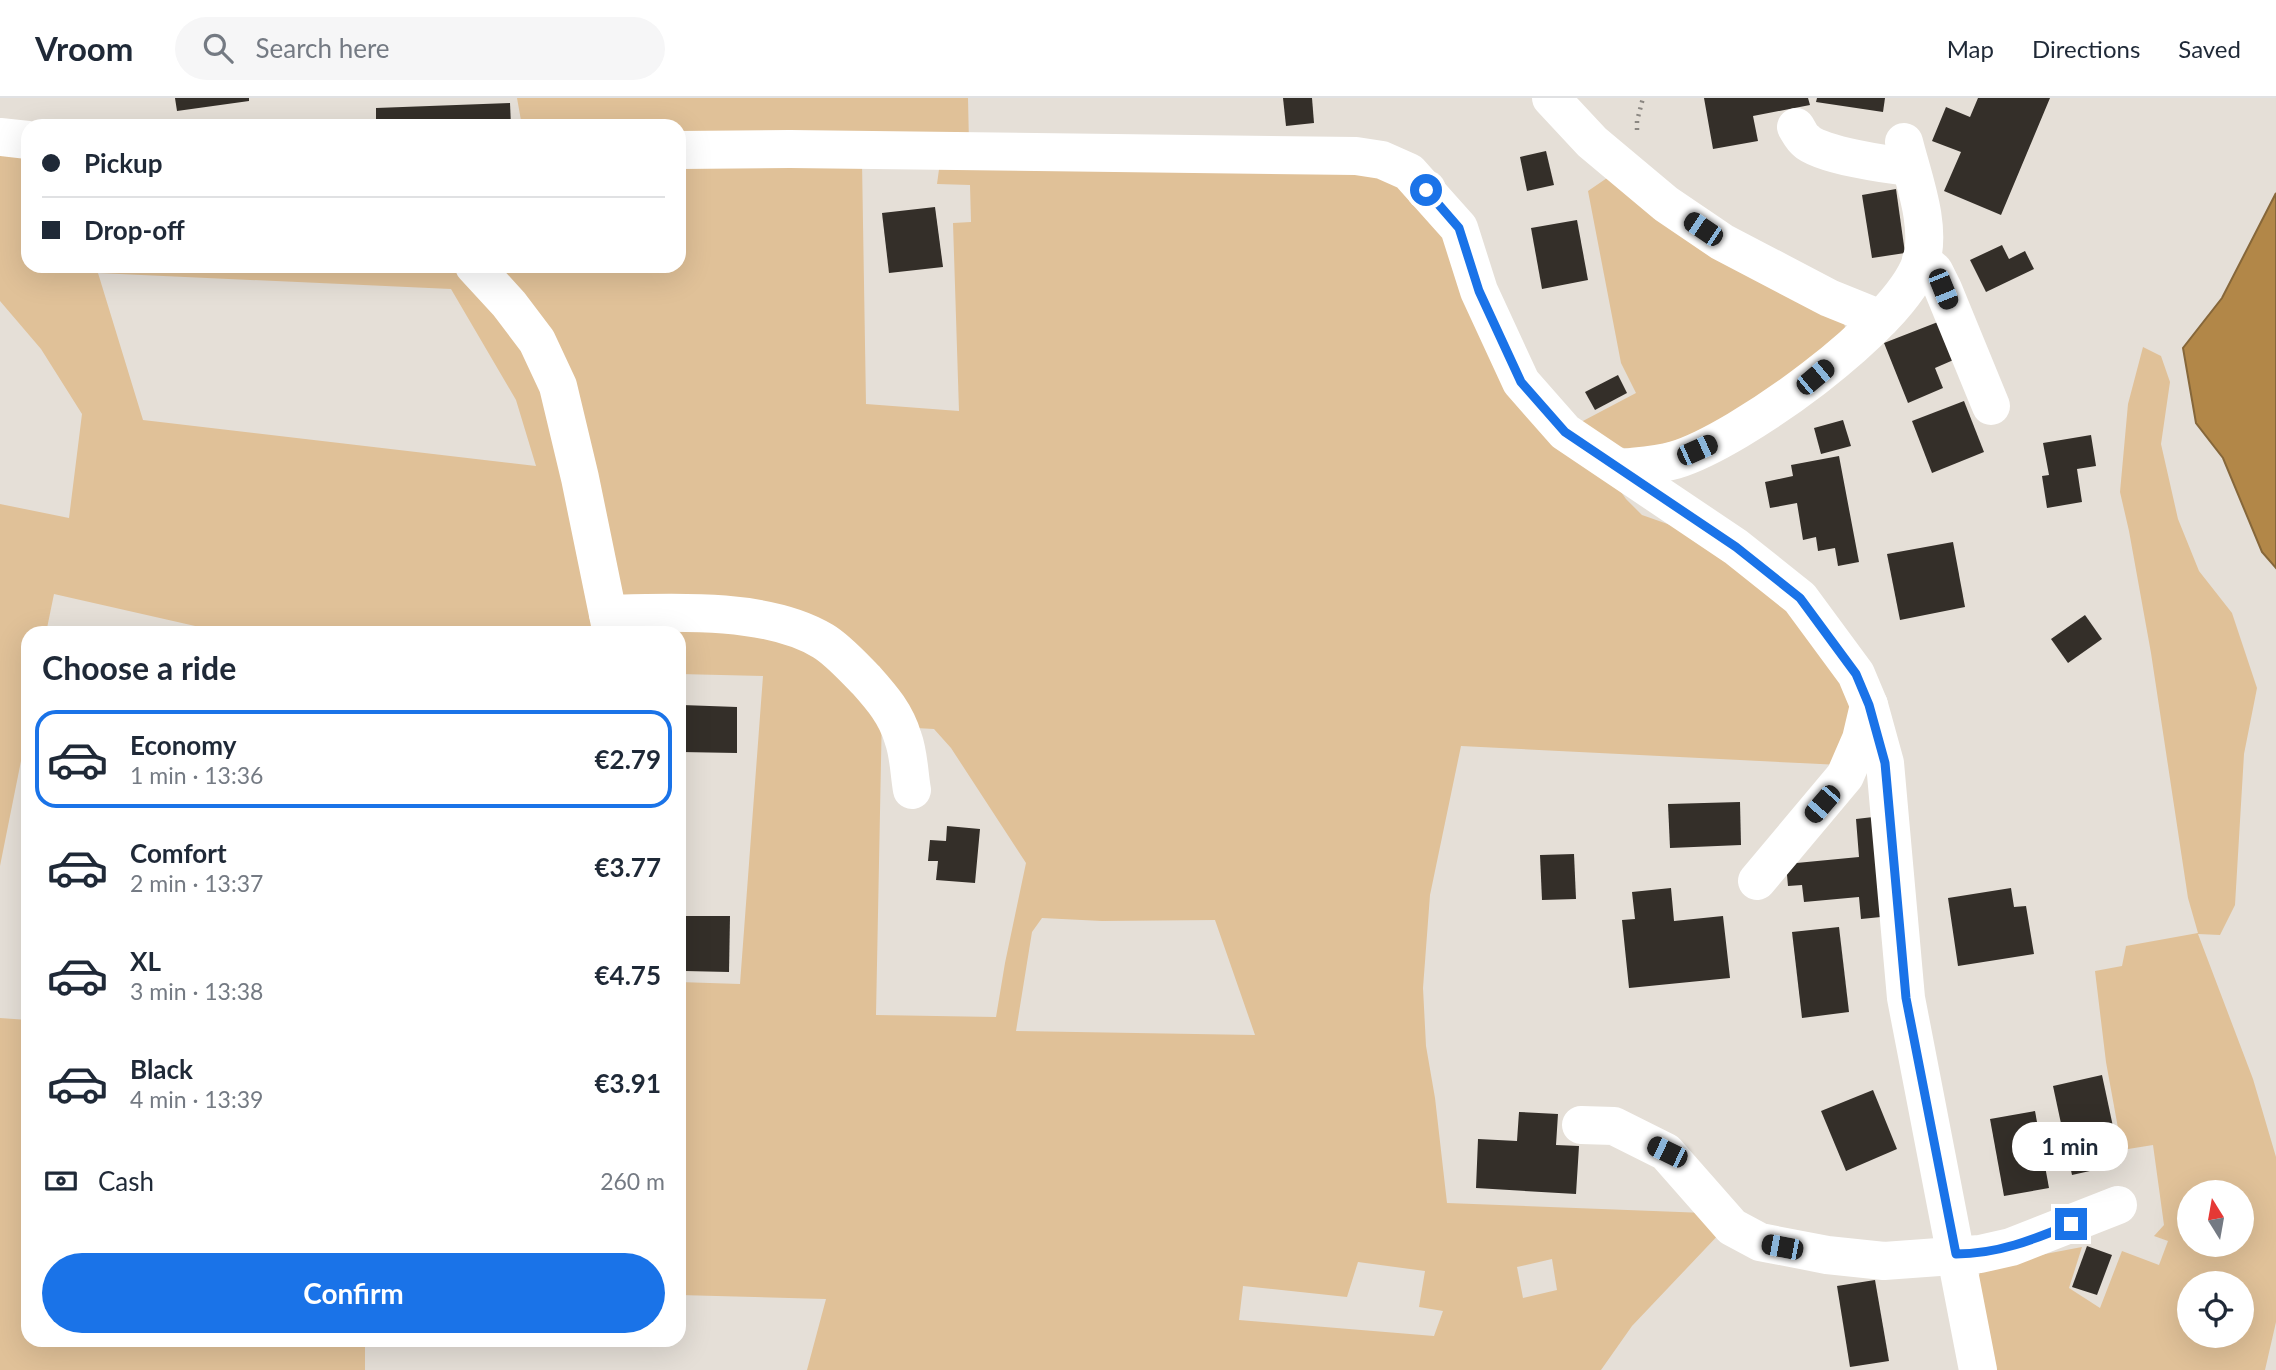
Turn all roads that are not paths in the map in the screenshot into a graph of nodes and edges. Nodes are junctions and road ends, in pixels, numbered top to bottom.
1 (1551, 98) edge
2 (1796, 127) dead end
3 (0, 137) edge
4 (21, 139) edge
5 (686, 150) edge
6 (1921, 260) junction
7 (480, 273) edge
8 (1881, 319) junction
9 (1991, 406) dead end
10 (1622, 468) junction
11 (610, 624) edge
12 (1869, 705) junction
13 (912, 790) dead end
14 (1757, 881) dead end
15 (1581, 1125) dead end
16 (2118, 1205) dead end
17 (1956, 1254) junction
18 (1975, 1354) edge
19 (1947, 1370) edge

1 - 8 street
2 - 6 street
3 - 4 street
5 - 10 street
6 - 8 street
6 - 9 street
7 - 11 street
8 - 10 street
10 - 12 street
11 - 13 street
12 - 14 street
12 - 17 street
15 - 17 street
16 - 17 street
17 - 18 street
18 - 19 street

